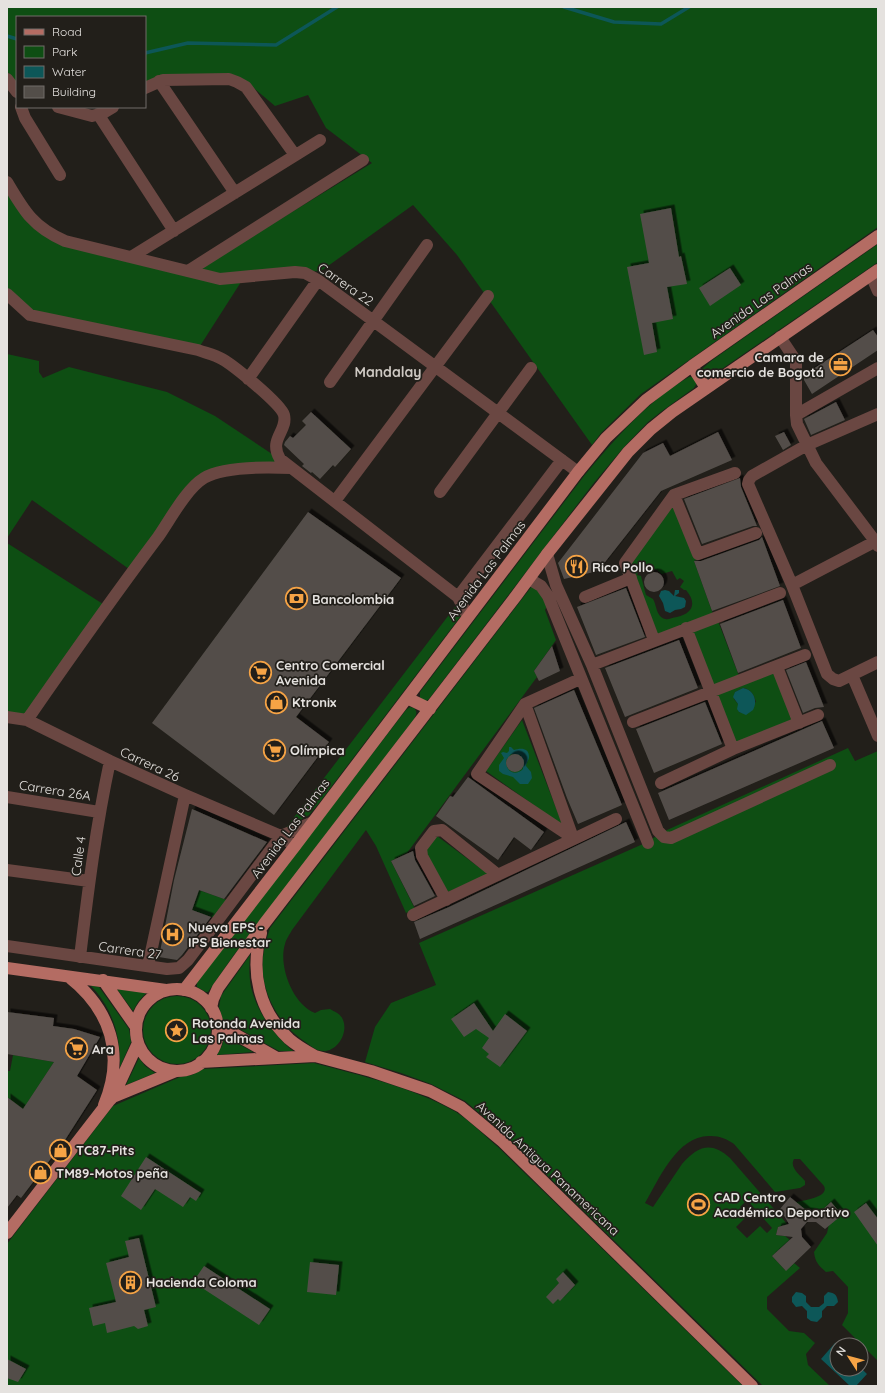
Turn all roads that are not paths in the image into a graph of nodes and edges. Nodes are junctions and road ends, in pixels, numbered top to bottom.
1 (7, 80) edge
2 (159, 81) junction
3 (146, 88) edge
4 (16, 91) edge
5 (21, 108) edge
6 (62, 108) edge
7 (111, 108) edge
8 (98, 114) junction
9 (320, 140) dead end
10 (295, 156) junction
11 (363, 160) dead end
12 (60, 175) dead end
13 (7, 182) edge
14 (235, 193) junction
15 (174, 231) junction
16 (878, 236) edge
17 (427, 245) dead end
18 (131, 257) junction
19 (188, 271) junction
20 (874, 273) edge
21 (318, 280) junction
22 (878, 291) edge
23 (7, 294) edge
24 (488, 296) dead end
25 (374, 321) junction
26 (780, 337) junction
27 (692, 366) junction
28 (435, 367) junction
29 (531, 368) dead end
30 (878, 368) edge
31 (248, 379) junction
32 (330, 382) dead end
33 (706, 388) junction
34 (498, 414) junction
35 (878, 414) edge
36 (796, 415) junction
37 (807, 445) junction
38 (562, 460) junction
39 (291, 468) junction
40 (578, 472) junction
41 (735, 473) dead end
42 (440, 492) dead end
43 (674, 495) junction
44 (335, 501) junction
45 (756, 533) dead end
46 (877, 542) edge
47 (547, 554) junction
48 (631, 578) junction
49 (529, 579) junction
50 (792, 585) junction
51 (780, 593) dead end
52 (458, 597) junction
53 (585, 597) dead end
54 (480, 601) junction
55 (468, 617) junction
56 (686, 628) junction
57 (654, 640) junction
58 (805, 655) dead end
59 (878, 662) edge
60 (592, 665) junction
61 (777, 667) junction
62 (852, 675) junction
63 (580, 679) junction
64 (711, 691) junction
65 (407, 698) junction
66 (525, 704) junction
67 (430, 709) junction
68 (818, 715) dead end
69 (7, 717) edge
70 (27, 720) junction
71 (633, 722) dead end
72 (799, 723) junction
73 (878, 736) edge
74 (733, 749) junction
75 (110, 761) junction
76 (830, 765) dead end
77 (661, 783) dead end
78 (185, 795) junction
79 (7, 797) edge
80 (99, 812) junction
81 (616, 818) dead end
82 (313, 822) junction
83 (281, 836) junction
84 (573, 838) junction
85 (648, 843) dead end
86 (295, 846) junction
87 (7, 870) edge
88 (498, 874) junction
89 (89, 881) junction
90 (446, 900) junction
91 (413, 915) dead end
92 (264, 924) junction
93 (7, 946) edge
94 (80, 957) junction
95 (148, 966) junction
96 (7, 968) edge
97 (70, 977) junction
98 (103, 980) junction
99 (168, 990) junction
100 (184, 990) junction
101 (211, 1008) junction
102 (217, 1024) junction
103 (136, 1027) junction
104 (138, 1043) junction
105 (315, 1056) junction
106 (277, 1058) junction
107 (201, 1062) junction
108 (178, 1070) junction
109 (108, 1102) junction
110 (7, 1233) edge
111 (752, 1386) edge

1 - 4 street
2 - 3 street
2 - 10 street
2 - 14 street
5 - 12 street
6 - 8 street
7 - 8 street
8 - 15 street
9 - 10 street
10 - 14 street
11 - 19 street
13 - 18 street, Carrera 22
14 - 15 street
15 - 18 street
16 - 27 main road, Avenida Las Palmas
17 - 25 street
18 - 19 street, Carrera 22
19 - 21 street, Carrera 22
20 - 22 street
20 - 26 main road
21 - 25 street, Carrera 22
21 - 31 street
23 - 31 street
24 - 28 street
25 - 28 street, Carrera 22
25 - 32 street
26 - 33 main road
26 - 36 street
27 - 33 main road
27 - 40 main road, Avenida Las Palmas
28 - 34 street, Carrera 22
28 - 44 street
29 - 34 street
30 - 36 street
31 - 39 street
33 - 47 main road
34 - 38 street, Carrera 22
34 - 42 street
35 - 37 street
36 - 37 street
37 - 46 street
37 - 50 street
38 - 40 street, Carrera 22
38 - 52 street
39 - 44 street
39 - 70 street
40 - 54 main road, Avenida Las Palmas
41 - 43 street
43 - 45 street
43 - 48 street
44 - 52 street
46 - 50 street
47 - 49 main road
47 - 60 street
48 - 53 street
48 - 57 street
49 - 63 street
49 - 67 main road
50 - 62 street
51 - 56 street
52 - 54 street
52 - 55 street
54 - 55 main road, Avenida Las Palmas
55 - 65 main road, Avenida Las Palmas
56 - 57 street
56 - 64 street
57 - 60 street
58 - 61 street
59 - 62 street
60 - 76 street
61 - 64 street
61 - 72 street
62 - 73 street
63 - 66 street
63 - 85 street
64 - 71 street
64 - 74 street
65 - 67 main road
65 - 82 main road, Avenida Las Palmas
66 - 84 street
66 - 84 street
67 - 92 main road
68 - 72 street
69 - 70 street, Carrera 26
70 - 75 street, Carrera 26
72 - 74 street
74 - 77 street
75 - 78 street, Carrera 26
75 - 80 street, Calle 4
78 - 83 street, Carrera 26
78 - 95 street
79 - 80 street, Carrera 26A
80 - 89 street, Calle 4
81 - 84 street
82 - 83 street
82 - 86 main road, Avenida Las Palmas
83 - 86 street, Carrera 26
83 - 95 street, Carrera 27
84 - 88 street
86 - 100 main road, Avenida Las Palmas
87 - 89 street
88 - 90 street
88 - 90 street
89 - 94 street, Calle 4
90 - 91 street
92 - 101 main road
92 - 105 main road
93 - 94 street, Carrera 27
94 - 95 street, Carrera 27
96 - 97 main road
97 - 98 main road
97 - 109 main road
98 - 99 main road
98 - 103 main road
99 - 100 main road
99 - 103 main road
100 - 101 main road
101 - 102 main road
102 - 106 main road
102 - 107 main road
103 - 104 main road
104 - 108 main road
104 - 109 main road
105 - 106 main road, Avenida Antigua Panamericana
105 - 111 main road, Avenida Antigua Panamericana
106 - 107 main road, Avenida Antigua Panamericana
107 - 108 main road
108 - 109 main road
109 - 110 main road

